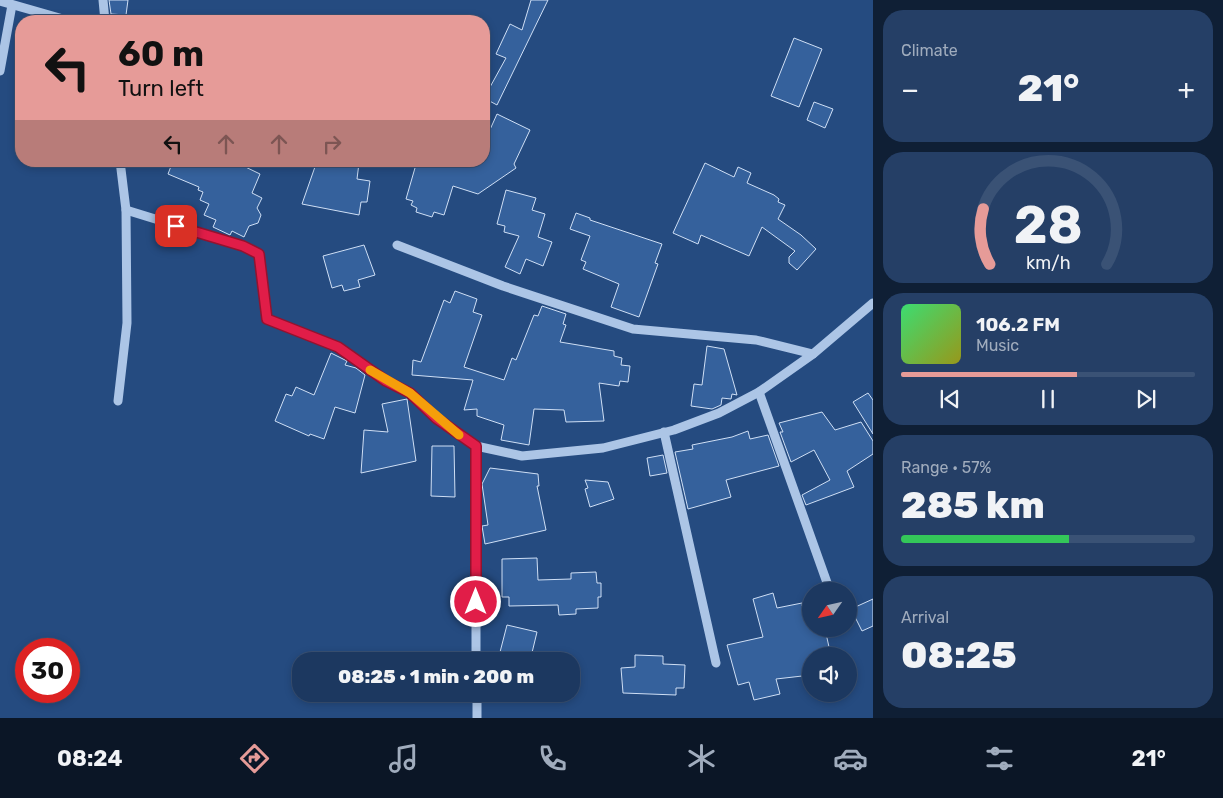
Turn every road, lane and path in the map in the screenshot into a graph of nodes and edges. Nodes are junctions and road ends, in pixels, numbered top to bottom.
1 (103, 0) edge
2 (0, 1) edge
3 (12, 5) junction
4 (48, 15) edge
5 (104, 15) edge
6 (0, 71) edge
7 (121, 167) edge
8 (126, 210) junction
9 (397, 245) dead end
10 (873, 303) edge
11 (813, 354) junction
12 (759, 392) junction
13 (118, 401) dead end
14 (664, 432) junction
15 (476, 446) junction
16 (827, 582) edge
17 (476, 652) edge
18 (716, 663) dead end
19 (477, 702) edge
20 (477, 718) edge

1 - 5 street
2 - 3 street
3 - 4 street
3 - 6 street
7 - 8 street
8 - 13 street
8 - 15 street
9 - 11 street
10 - 11 street
11 - 12 street
12 - 14 street
12 - 16 street
14 - 15 street
14 - 18 street
15 - 17 street
19 - 20 street

